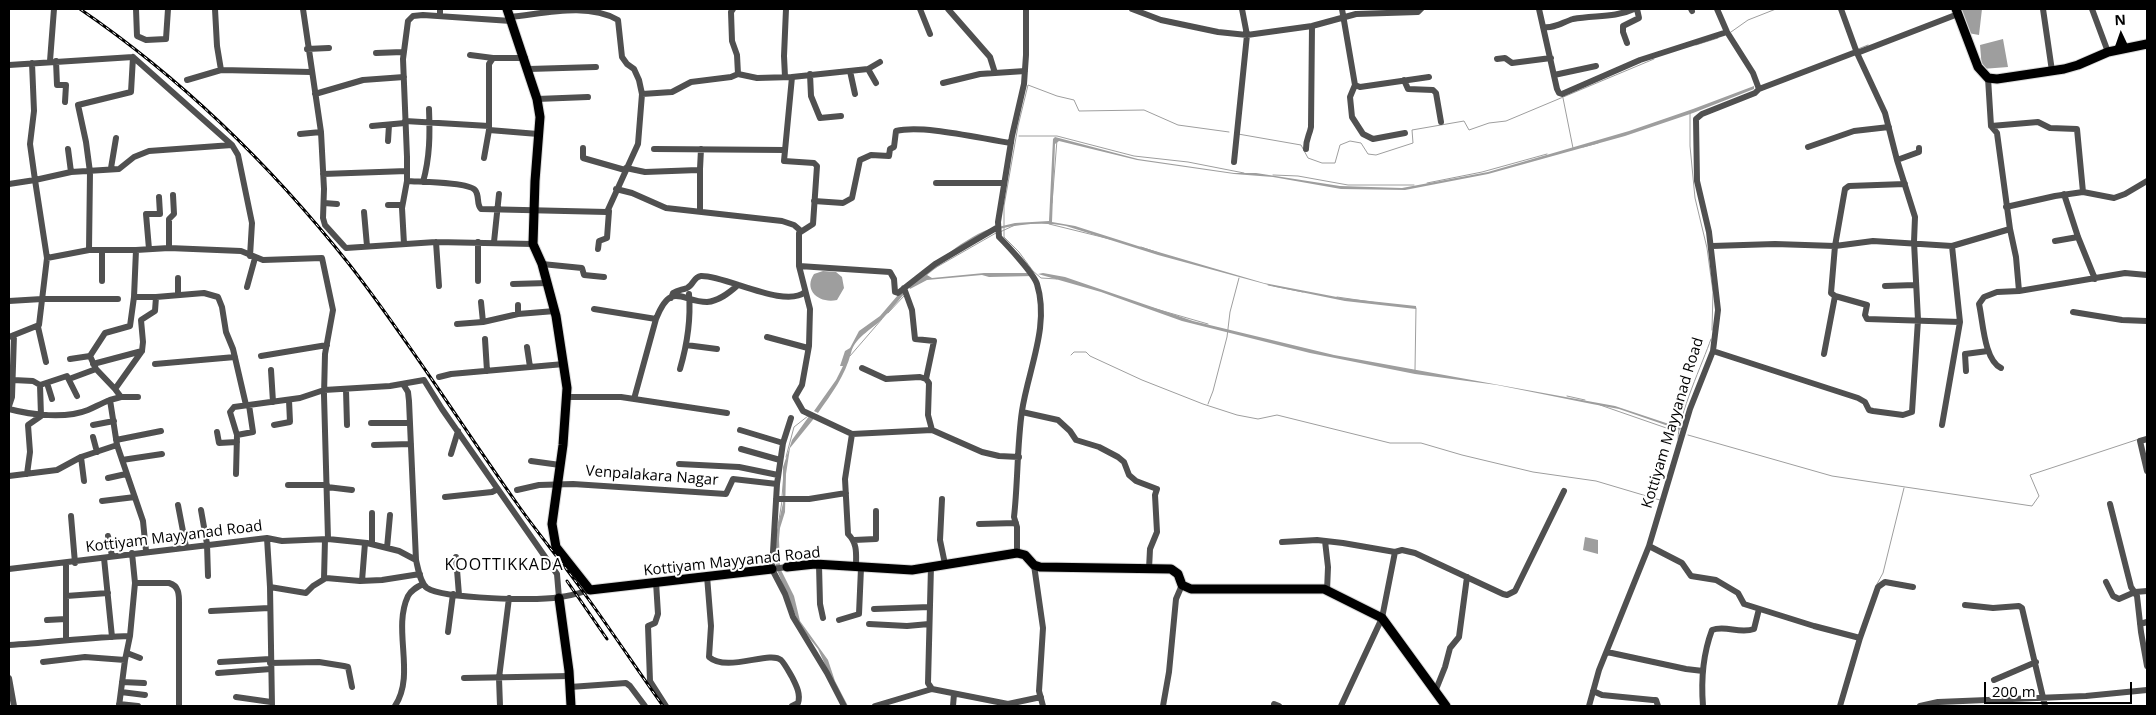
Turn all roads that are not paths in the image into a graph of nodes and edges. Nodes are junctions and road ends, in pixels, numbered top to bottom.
1 (54, 9) edge
2 (136, 9) edge
3 (168, 9) edge
4 (215, 9) edge
5 (302, 9) edge
6 (411, 9) edge
7 (440, 9) edge
8 (733, 9) edge
9 (786, 9) edge
10 (920, 9) edge
11 (948, 9) edge
12 (1026, 9) edge
13 (1132, 9) edge
14 (1242, 9) edge
15 (1342, 9) edge
16 (1422, 9) edge
17 (1539, 9) edge
18 (1636, 9) edge
19 (1717, 9) edge
20 (1841, 9) edge
21 (2043, 9) edge
22 (2092, 9) edge
23 (581, 10) edge
24 (1382, 11) edge
25 (1957, 12) edge
26 (440, 16) junction
27 (509, 16) edge
28 (410, 18) junction
29 (1343, 18) junction
30 (1312, 26) junction
31 (1543, 27) junction
32 (1726, 32) junction
33 (930, 34) dead end
34 (1247, 35) junction
35 (1626, 43) dead end
36 (2147, 44) edge
37 (329, 48) dead end
38 (308, 49) junction
39 (1856, 50) junction
40 (403, 52) junction
41 (2108, 52) junction
42 (376, 53) dead end
43 (470, 56) dead end
44 (132, 57) junction
45 (493, 58) junction
46 (525, 58) junction
47 (1551, 58) junction
48 (1497, 59) dead end
49 (53, 61) junction
50 (880, 62) dead end
51 (32, 63) junction
52 (9, 65) edge
53 (1596, 66) dead end
54 (596, 67) dead end
55 (868, 69) junction
56 (221, 70) junction
57 (528, 70) junction
58 (850, 71) junction
59 (1025, 71) junction
60 (2052, 71) junction
61 (311, 72) junction
62 (995, 73) junction
63 (738, 74) junction
64 (810, 74) junction
65 (1554, 75) junction
66 (404, 77) junction
67 (789, 77) junction
68 (1429, 77) dead end
69 (1988, 78) junction
70 (187, 80) dead end
71 (1404, 80) junction
72 (876, 83) dead end
73 (943, 83) dead end
74 (1354, 86) junction
75 (1759, 89) junction
76 (314, 94) junction
77 (642, 94) junction
78 (855, 94) dead end
79 (588, 97) dead end
80 (537, 99) junction
81 (65, 102) dead end
82 (429, 109) dead end
83 (841, 116) dead end
84 (405, 122) junction
85 (430, 122) junction
86 (1441, 122) dead end
87 (389, 125) junction
88 (372, 126) dead end
89 (1991, 126) junction
90 (1889, 127) junction
91 (489, 128) junction
92 (321, 132) junction
93 (1405, 133) dead end
94 (300, 134) dead end
95 (538, 134) junction
96 (116, 138) dead end
97 (388, 141) dead end
98 (1011, 143) junction
99 (232, 145) junction
100 (1808, 146) dead end
101 (583, 148) dead end
102 (1918, 148) dead end
103 (68, 149) dead end
104 (654, 149) dead end
105 (701, 149) junction
106 (1306, 149) dead end
107 (785, 150) junction
108 (484, 158) dead end
109 (1897, 160) junction
110 (1234, 162) dead end
111 (111, 168) junction
112 (626, 169) junction
113 (700, 169) junction
114 (407, 171) junction
115 (71, 172) junction
116 (90, 172) junction
117 (323, 174) junction
118 (35, 180) junction
119 (407, 181) junction
120 (2147, 181) edge
121 (423, 182) junction
122 (936, 183) dead end
123 (1004, 183) junction
124 (9, 184) edge
125 (1905, 184) junction
126 (616, 189) junction
127 (2083, 192) junction
128 (499, 194) dead end
129 (2064, 194) junction
130 (174, 195) dead end
131 (159, 197) dead end
132 (814, 201) junction
133 (324, 203) junction
134 (337, 204) dead end
135 (388, 205) dead end
136 (402, 205) junction
137 (2006, 207) junction
138 (498, 210) junction
139 (533, 210) junction
140 (609, 211) junction
141 (364, 212) dead end
142 (700, 212) junction
143 (2010, 229) junction
144 (801, 231) junction
145 (998, 231) junction
146 (2078, 237) junction
147 (2055, 241) dead end
148 (436, 242) junction
149 (478, 242) junction
150 (494, 242) junction
151 (1914, 242) junction
152 (404, 244) junction
153 (533, 244) junction
154 (367, 246) junction
155 (1712, 246) junction
156 (1836, 246) junction
157 (1952, 246) junction
158 (169, 248) junction
159 (149, 249) junction
160 (89, 250) junction
161 (102, 250) junction
162 (136, 250) junction
163 (598, 250) dead end
164 (253, 257) junction
165 (46, 258) junction
166 (542, 264) junction
167 (799, 266) junction
168 (2147, 275) edge
169 (604, 277) dead end
170 (178, 278) dead end
171 (2095, 280) junction
172 (102, 281) dead end
173 (478, 281) dead end
174 (513, 284) dead end
175 (548, 284) junction
176 (1915, 285) junction
177 (439, 286) dead end
178 (738, 286) junction
179 (1885, 286) dead end
180 (247, 287) dead end
181 (688, 288) junction
182 (904, 288) junction
183 (2019, 291) junction
184 (805, 292) junction
185 (178, 295) junction
186 (1835, 296) junction
187 (134, 297) junction
188 (156, 297) junction
189 (689, 297) junction
190 (671, 298) junction
191 (42, 299) junction
192 (118, 299) dead end
193 (9, 301) edge
194 (481, 302) dead end
195 (518, 305) dead end
196 (594, 309) dead end
197 (555, 311) junction
198 (2073, 312) dead end
199 (518, 314) junction
200 (654, 318) junction
201 (1918, 320) junction
202 (2147, 321) edge
203 (483, 322) junction
204 (1960, 322) junction
205 (457, 324) dead end
206 (38, 327) junction
207 (11, 336) edge
208 (767, 336) dead end
209 (485, 339) dead end
210 (327, 345) junction
211 (686, 345) junction
212 (527, 347) dead end
213 (808, 348) junction
214 (717, 349) dead end
215 (142, 351) junction
216 (1713, 351) junction
217 (1988, 351) junction
218 (1824, 354) dead end
219 (90, 356) junction
220 (235, 356) junction
221 (261, 356) dead end
222 (70, 359) dead end
223 (46, 362) dead end
224 (155, 364) dead end
225 (564, 364) junction
226 (94, 366) junction
227 (530, 367) junction
228 (862, 368) dead end
229 (2001, 368) dead end
230 (680, 369) dead end
231 (271, 370) dead end
232 (1966, 370) dead end
233 (487, 371) junction
234 (438, 377) dead end
235 (69, 379) junction
236 (926, 379) junction
237 (13, 380) junction
238 (47, 383) junction
239 (403, 384) junction
240 (40, 385) junction
241 (115, 389) junction
242 (324, 390) junction
243 (346, 390) junction
244 (77, 396) dead end
245 (120, 397) junction
246 (138, 397) dead end
247 (567, 397) junction
248 (52, 399) dead end
249 (110, 400) junction
250 (289, 400) junction
251 (634, 400) junction
252 (273, 402) junction
253 (248, 405) junction
254 (9, 408) edge
255 (1022, 412) junction
256 (727, 413) dead end
257 (41, 415) junction
258 (791, 418) dead end
259 (114, 421) junction
260 (371, 423) dead end
261 (410, 423) junction
262 (93, 425) dead end
263 (274, 425) dead end
264 (347, 425) dead end
265 (1942, 425) dead end
266 (740, 430) dead end
267 (932, 430) junction
268 (161, 431) dead end
269 (458, 431) junction
270 (218, 432) dead end
271 (852, 434) junction
272 (93, 437) dead end
273 (237, 438) junction
274 (2147, 439) edge
275 (117, 442) junction
276 (783, 443) junction
277 (411, 444) junction
278 (374, 445) dead end
279 (741, 449) dead end
280 (97, 452) junction
281 (162, 454) dead end
282 (451, 454) dead end
283 (81, 457) junction
284 (1018, 457) junction
285 (122, 460) junction
286 (780, 460) junction
287 (531, 461) dead end
288 (679, 464) dead end
289 (560, 465) junction
290 (2147, 471) edge
291 (27, 474) junction
292 (126, 474) junction
293 (236, 474) dead end
294 (778, 475) junction
295 (9, 476) edge
296 (108, 478) dead end
297 (84, 481) dead end
298 (288, 484) dead end
299 (777, 484) junction
300 (557, 485) junction
301 (327, 486) junction
302 (352, 490) dead end
303 (498, 490) junction
304 (517, 490) dead end
305 (1564, 491) dead end
306 (846, 493) junction
307 (135, 496) junction
308 (445, 497) dead end
309 (779, 499) junction
310 (942, 499) dead end
311 (102, 501) dead end
312 (2110, 504) dead end
313 (178, 505) dead end
314 (201, 510) dead end
315 (876, 510) dead end
316 (372, 513) dead end
317 (390, 515) dead end
318 (71, 516) dead end
319 (1016, 523) junction
320 (978, 524) dead end
321 (108, 536) dead end
322 (267, 538) junction
323 (327, 539) junction
324 (854, 540) junction
325 (1325, 541) junction
326 (1282, 542) dead end
327 (364, 543) junction
328 (207, 544) junction
329 (372, 544) junction
330 (1649, 546) junction
331 (186, 547) junction
332 (387, 548) junction
333 (146, 551) junction
334 (1395, 552) junction
335 (132, 553) junction
336 (1017, 553) junction
337 (108, 557) junction
338 (456, 557) dead end
339 (416, 560) junction
340 (75, 563) junction
341 (66, 564) junction
342 (945, 564) junction
343 (819, 565) junction
344 (1034, 565) junction
345 (931, 566) junction
346 (786, 567) joint
347 (858, 568) junction
348 (9, 569) edge
349 (772, 569) junction
350 (1149, 569) junction
351 (420, 574) junction
352 (208, 576) dead end
353 (707, 576) junction
354 (1467, 577) junction
355 (324, 579) junction
356 (362, 581) junction
357 (656, 582) junction
358 (2106, 582) dead end
359 (135, 584) junction
360 (423, 584) junction
361 (1182, 585) junction
362 (270, 587) junction
363 (1913, 587) dead end
364 (590, 590) junction
365 (1327, 591) junction
366 (2147, 591) edge
367 (2136, 592) junction
368 (108, 593) junction
369 (456, 595) junction
370 (66, 596) junction
371 (509, 598) junction
372 (559, 598) junction
373 (1965, 605) dead end
374 (930, 607) junction
375 (269, 608) junction
376 (874, 609) dead end
377 (1759, 609) junction
378 (212, 611) dead end
379 (824, 618) dead end
380 (1382, 618) junction
381 (66, 619) junction
382 (47, 620) dead end
383 (839, 620) dead end
384 (2147, 622) edge
385 (869, 624) dead end
386 (929, 624) junction
387 (2140, 624) junction
388 (448, 632) dead end
389 (130, 636) junction
390 (112, 637) junction
391 (1860, 638) junction
392 (66, 639) junction
393 (9, 645) edge
394 (1607, 652) junction
395 (126, 656) junction
396 (140, 658) dead end
397 (43, 662) dead end
398 (220, 662) dead end
399 (2036, 662) junction
400 (270, 664) junction
401 (2147, 666) edge
402 (1704, 670) junction
403 (218, 673) dead end
404 (570, 676) junction
405 (9, 678) edge
406 (464, 678) dead end
407 (499, 678) junction
408 (1994, 680) dead end
409 (122, 682) junction
410 (144, 683) dead end
411 (352, 687) dead end
412 (570, 688) junction
413 (932, 689) junction
414 (2147, 690) edge
415 (1593, 691) junction
416 (122, 692) junction
417 (1435, 692) junction
418 (10, 693) edge
419 (954, 694) junction
420 (145, 695) dead end
421 (236, 697) dead end
422 (1041, 697) junction
423 (2044, 697) junction
424 (272, 704) edge
425 (119, 705) edge
426 (14, 706) edge
427 (138, 706) edge
428 (179, 706) edge
429 (395, 706) edge
430 (500, 706) edge
431 (571, 706) edge
432 (645, 706) edge
433 (666, 706) edge
434 (792, 706) edge
435 (844, 706) edge
436 (875, 706) edge
437 (953, 706) edge
438 (1043, 706) edge
439 (1163, 706) edge
440 (1341, 706) edge
441 (1446, 706) edge
442 (1589, 706) edge
443 (1658, 706) edge
444 (1703, 706) edge
445 (1840, 706) edge
446 (1920, 706) edge
447 (2045, 706) edge

1 - 49 street
2 - 3 street
4 - 56 street
5 - 38 street
6 - 28 street
7 - 26 street
8 - 63 street
9 - 67 street
10 - 33 street
11 - 62 street
12 - 59 street
13 - 34 street
14 - 34 street
15 - 29 street
16 - 24 street
17 - 31 street
18 - 31 street
18 - 35 street
19 - 32 street
20 - 39 street
21 - 60 street
22 - 41 street
23 - 27 street
23 - 77 street
24 - 29 street
25 - 39 street
25 - 69 main road
26 - 27 street
26 - 28 street
27 - 46 main road
28 - 40 street
29 - 30 street
29 - 74 street
30 - 34 street
30 - 106 street
31 - 47 street
32 - 65 street
32 - 75 street
34 - 110 street
36 - 41 main road
37 - 38 street
38 - 61 street
39 - 75 street
39 - 90 street
40 - 42 street
40 - 66 street
41 - 60 main road
43 - 45 street
44 - 49 street
44 - 99 street
44 - 116 street
45 - 46 street
45 - 91 street
46 - 57 main road
47 - 48 street
47 - 65 street
49 - 51 street
49 - 81 street
50 - 55 street
51 - 52 street
51 - 118 street
53 - 65 street
54 - 57 street
55 - 58 street
55 - 72 street
56 - 61 street
56 - 70 street
57 - 80 main road
58 - 64 street
58 - 78 street
59 - 62 street
59 - 98 street
60 - 69 main road
61 - 76 street
62 - 73 street
63 - 67 street
63 - 77 street
64 - 67 street
64 - 83 street
66 - 76 street
66 - 84 street
67 - 107 street
68 - 71 street
69 - 89 street
71 - 74 street
71 - 86 street
74 - 93 street
75 - 155 street, Kottiyam Mayyanad Road
76 - 92 street
77 - 112 street
79 - 80 street
80 - 95 main road
82 - 85 street
84 - 85 street
84 - 87 street
84 - 114 street
85 - 91 street
85 - 121 street
87 - 88 street
87 - 97 street
89 - 127 street
89 - 137 street
90 - 100 street
90 - 109 street
91 - 95 street
91 - 108 street
92 - 94 street
92 - 117 street
95 - 139 main road
96 - 111 street
98 - 123 street
98 - 132 street
99 - 111 street
99 - 164 street
101 - 112 street
102 - 109 street
103 - 115 street
104 - 105 street
105 - 107 street
105 - 113 street
107 - 132 street
109 - 125 street
111 - 116 street
112 - 113 street
112 - 126 street
113 - 142 street
114 - 117 street
114 - 119 street
115 - 116 street
115 - 118 street
116 - 160 street
117 - 133 street
118 - 124 street
118 - 165 street
119 - 121 street
119 - 136 street
120 - 127 street
121 - 138 street
122 - 123 street
123 - 145 street
125 - 151 street
125 - 156 street
126 - 140 street
126 - 142 street
127 - 129 street
128 - 138 street
129 - 137 street
129 - 146 street
130 - 158 street
131 - 159 street
132 - 144 street
133 - 134 street
133 - 154 street
135 - 136 street
136 - 152 street
137 - 143 street
138 - 139 street
138 - 150 street
139 - 140 street
139 - 153 main road
140 - 163 street
141 - 154 street
142 - 144 street
143 - 157 street
143 - 183 street
144 - 167 street
145 - 182 street
145 - 255 street
146 - 147 street
146 - 171 street
148 - 149 street
148 - 152 street
148 - 177 street
149 - 150 street
149 - 173 street
150 - 153 street
151 - 156 street
151 - 157 street
151 - 176 street
152 - 154 street
153 - 166 main road
155 - 156 street
155 - 216 street, Kottiyam Mayyanad Road
156 - 186 street
157 - 204 street
158 - 159 street
158 - 164 street
159 - 162 street
160 - 161 street
160 - 165 street
161 - 162 street
161 - 172 street
162 - 187 street
164 - 180 street
164 - 210 street
165 - 191 street
166 - 169 street
166 - 175 main road
167 - 182 street
167 - 184 street
168 - 171 street
170 - 185 street
171 - 183 street
174 - 175 street
175 - 197 main road
176 - 179 street
176 - 201 street
178 - 181 street
178 - 184 street
178 - 189 street
181 - 189 street
181 - 190 street
182 - 236 street
183 - 217 street
184 - 213 street
185 - 188 street
185 - 220 street
186 - 201 street
186 - 218 street
187 - 188 street
187 - 219 street
188 - 215 street
189 - 190 street
189 - 211 street
190 - 200 street
191 - 192 street
191 - 193 street
191 - 206 street
194 - 203 street
195 - 199 street
196 - 200 street
197 - 199 street
197 - 225 main road
198 - 202 street
199 - 203 street
200 - 251 street
201 - 204 street
201 - 216 street
203 - 205 street
204 - 265 street
206 - 207 street
206 - 223 street
207 - 237 street
208 - 213 street
209 - 233 street
210 - 221 street
210 - 242 street
211 - 214 street
211 - 230 street
212 - 227 street
213 - 271 street
215 - 226 street
215 - 241 street
216 - 330 street, Kottiyam Mayyanad Road
217 - 229 street
217 - 232 street
219 - 222 street
219 - 226 street
220 - 224 street
220 - 253 street
225 - 227 street
225 - 247 main road
226 - 235 street
226 - 241 street
227 - 233 street
228 - 236 street
231 - 252 street
233 - 234 street
235 - 238 street
235 - 244 street
236 - 267 street
237 - 240 street
237 - 254 street
238 - 240 street
238 - 248 street
239 - 243 street
239 - 261 street
239 - 269 street
240 - 257 street
241 - 245 street
242 - 243 street
242 - 250 street
242 - 301 street
243 - 264 street
245 - 246 street
245 - 249 street
247 - 251 street
247 - 289 main road
249 - 257 street
249 - 259 street
250 - 252 street
250 - 263 street
251 - 256 street
252 - 253 street
253 - 273 street
253 - 273 street
254 - 257 street
255 - 284 street
255 - 350 street
257 - 291 street
258 - 276 street
259 - 262 street
259 - 275 street
260 - 261 street
261 - 277 street
266 - 276 street
267 - 271 street
267 - 284 street
268 - 275 street
269 - 282 street
269 - 303 street
270 - 273 street
271 - 306 street
272 - 280 street
273 - 293 street
274 - 290 street
275 - 280 street
275 - 285 street
276 - 286 street
277 - 278 street
277 - 339 street
279 - 286 street
280 - 283 street
281 - 285 street
283 - 291 street
283 - 297 street
284 - 319 street
285 - 292 street
286 - 294 street
287 - 289 street
288 - 294 street
289 - 300 main road
291 - 295 street
292 - 296 street
292 - 307 street
294 - 299 street
298 - 301 street
299 - 300 street, Venpalakara Nagar
299 - 309 street
300 - 304 street, Venpalakara Nagar
300 - 364 main road
301 - 302 street
301 - 323 street
303 - 308 street
303 - 372 street
305 - 354 street
306 - 309 street
306 - 324 street
307 - 311 street
307 - 333 street
309 - 349 street
310 - 342 street
312 - 367 street
313 - 331 street
314 - 328 street
315 - 324 street
316 - 329 street
317 - 332 street
318 - 340 street
319 - 320 street
319 - 336 street
321 - 337 street
322 - 323 street, Kottiyam Mayyanad Road
322 - 328 street, Kottiyam Mayyanad Road
322 - 362 street
323 - 327 street, Kottiyam Mayyanad Road
323 - 355 street
324 - 347 street
325 - 326 street
325 - 334 street
325 - 365 street
327 - 329 street, Kottiyam Mayyanad Road
327 - 356 street
328 - 331 street, Kottiyam Mayyanad Road
328 - 352 street
329 - 332 street, Kottiyam Mayyanad Road
330 - 377 street
330 - 394 street, Kottiyam Mayyanad Road
331 - 333 street, Kottiyam Mayyanad Road
332 - 339 street, Kottiyam Mayyanad Road
333 - 335 street, Kottiyam Mayyanad Road
334 - 354 street
334 - 380 street
335 - 337 street, Kottiyam Mayyanad Road
335 - 359 street
336 - 342 main road, Kottiyam Mayyanad Road
336 - 344 main road
337 - 340 street, Kottiyam Mayyanad Road
337 - 368 street
338 - 369 street
339 - 351 street
340 - 341 street, Kottiyam Mayyanad Road
341 - 348 street, Kottiyam Mayyanad Road
341 - 370 street
342 - 345 main road, Kottiyam Mayyanad Road
343 - 346 main road, Kottiyam Mayyanad Road
343 - 347 main road, Kottiyam Mayyanad Road
343 - 379 street
344 - 350 main road
344 - 422 street
345 - 347 main road, Kottiyam Mayyanad Road
345 - 374 street
346 - 349 street, Kottiyam Mayyanad Road
347 - 383 street
349 - 353 main road, Kottiyam Mayyanad Road
349 - 435 street
350 - 361 main road
351 - 356 street
351 - 360 street
353 - 357 main road, Kottiyam Mayyanad Road
353 - 434 street
354 - 417 street
355 - 356 street
355 - 362 street
357 - 364 main road, Kottiyam Mayyanad Road
357 - 433 street
358 - 367 street
359 - 389 street
359 - 428 street
360 - 369 street, Kottiyam Mayyanad Road
360 - 429 street
361 - 365 main road
361 - 439 street
362 - 375 street
363 - 391 street
364 - 372 street, Kottiyam Mayyanad Road
365 - 380 main road
366 - 367 street
367 - 387 street
368 - 370 street
368 - 390 street
369 - 371 street, Kottiyam Mayyanad Road
369 - 388 street
370 - 381 street
371 - 372 street, Kottiyam Mayyanad Road
371 - 407 street
372 - 404 main road
373 - 399 street
374 - 376 street
374 - 386 street
375 - 378 street
375 - 400 street
377 - 391 street
377 - 402 street
380 - 417 main road
380 - 440 street
381 - 382 street
381 - 392 street
384 - 387 street
385 - 386 street
386 - 413 street
387 - 401 street
389 - 390 street
389 - 395 street
390 - 392 street
391 - 445 street
392 - 393 street
394 - 402 street
394 - 415 street, Kottiyam Mayyanad Road
395 - 396 street
395 - 397 street
395 - 409 street
398 - 400 street
399 - 408 street
399 - 423 street
400 - 403 street
400 - 411 street
400 - 424 street
402 - 444 street
404 - 407 street
404 - 412 main road
405 - 418 street
406 - 407 street
407 - 430 street
409 - 410 street
409 - 416 street
412 - 431 main road
412 - 432 street
413 - 419 street
413 - 436 street
414 - 423 street
415 - 442 street, Kottiyam Mayyanad Road
415 - 443 street
416 - 420 street
416 - 425 street
417 - 441 main road
418 - 426 street
419 - 422 street
419 - 437 street
421 - 424 street
422 - 438 street
423 - 446 street
423 - 447 street
425 - 427 street

